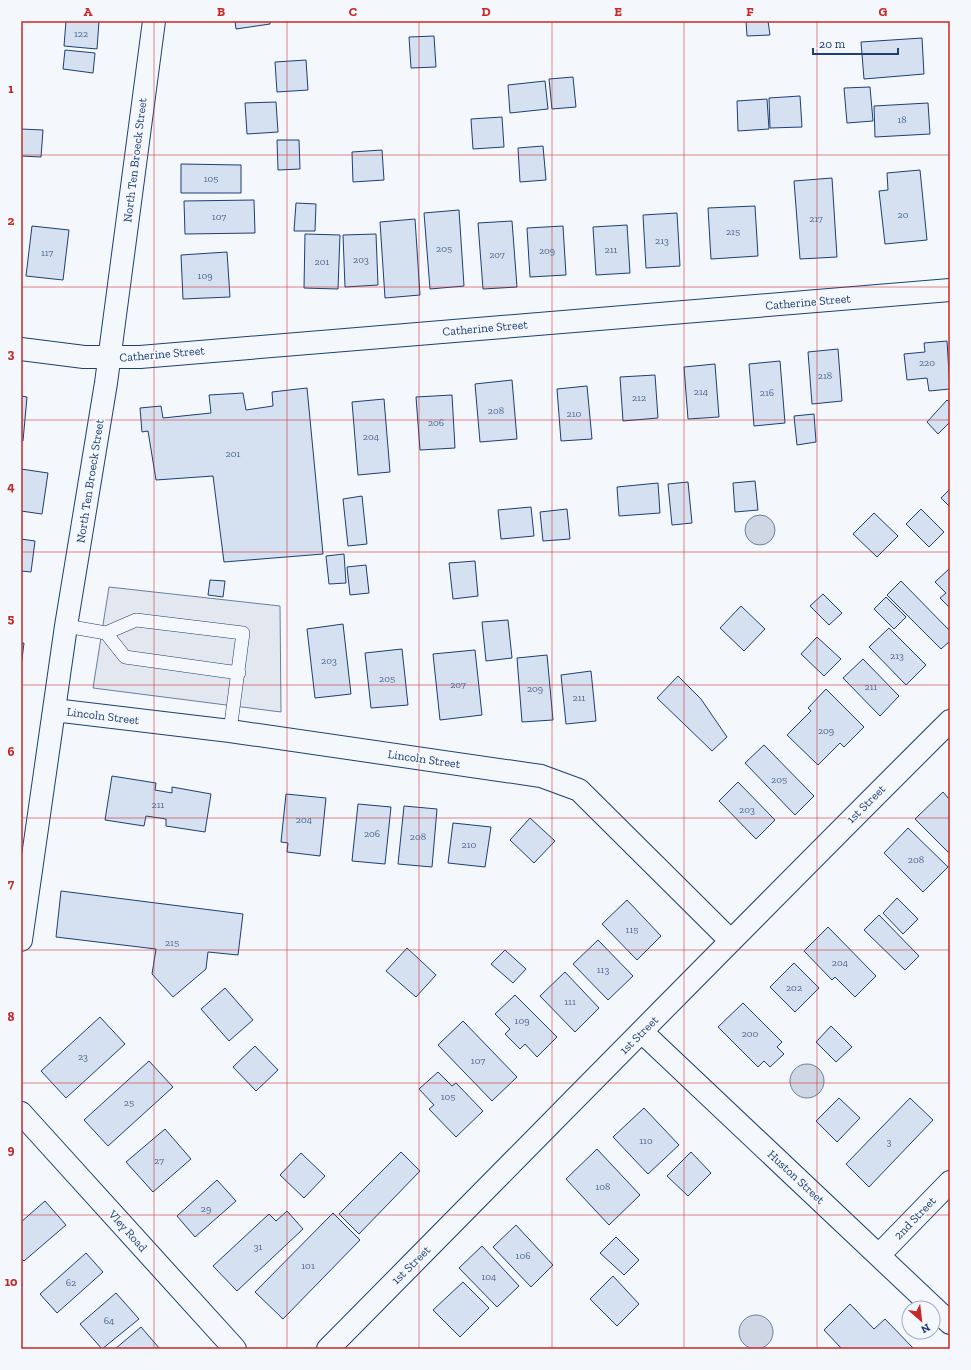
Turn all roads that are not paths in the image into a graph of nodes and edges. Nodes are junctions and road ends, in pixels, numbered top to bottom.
1 (154, 21) edge
2 (950, 290) edge
3 (21, 349) edge
4 (109, 358) junction
5 (66, 626) junction
6 (106, 633) junction
7 (238, 673) junction
8 (54, 710) junction
9 (950, 721) edge
10 (230, 731) junction
11 (21, 940) edge
12 (731, 941) junction
13 (642, 1032) junction
14 (21, 1113) edge
15 (950, 1182) edge
16 (879, 1255) junction
17 (950, 1323) edge
18 (236, 1349) edge
19 (328, 1349) edge

1 - 4 street, North Ten Broeck Street
2 - 4 street, Catherine Street
3 - 4 street, Catherine Street
4 - 5 street, North Ten Broeck Street
5 - 6 lane
5 - 8 street, North Ten Broeck Street
6 - 7 lane
6 - 7 lane
7 - 10 lane
8 - 10 street, Lincoln Street
8 - 11 street, North Ten Broeck Street
9 - 12 street, 1st Street
10 - 12 street, Lincoln Street
12 - 13 street, 1st Street
13 - 16 street, Huston Street
13 - 19 street, 1st Street
14 - 18 street, Vley Road
15 - 16 street, 2nd Street
16 - 17 street, Huston Street

